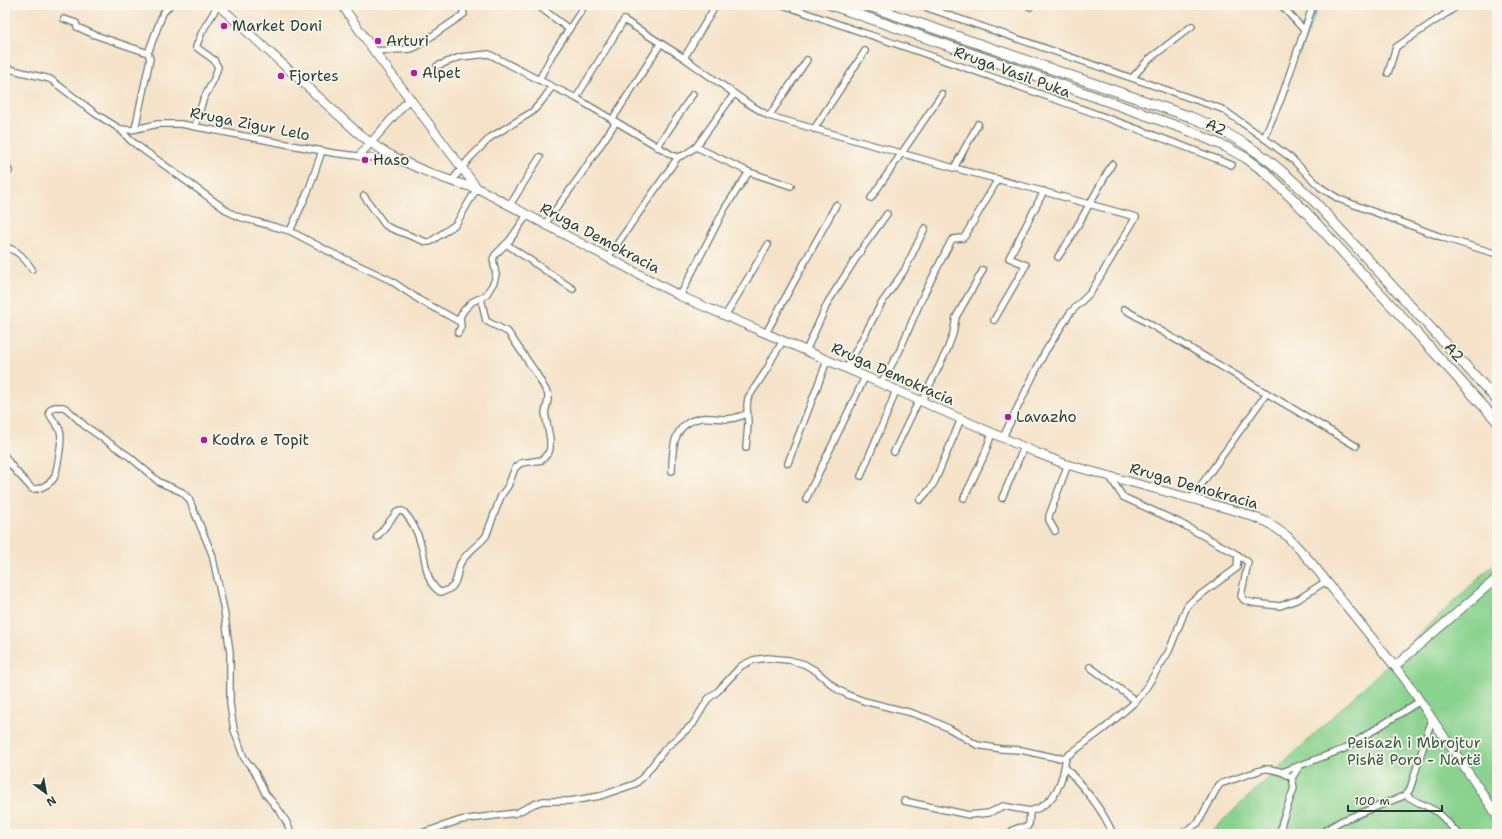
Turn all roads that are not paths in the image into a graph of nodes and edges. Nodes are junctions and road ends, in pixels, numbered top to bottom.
1 (170, 5) edge
2 (218, 5) edge
3 (342, 5) edge
4 (461, 5) edge
5 (537, 5) edge
6 (585, 5) edge
7 (716, 5) edge
8 (782, 5) edge
9 (830, 5) edge
10 (866, 5) edge
11 (919, 5) edge
12 (1281, 5) edge
13 (1313, 5) edge
14 (1441, 5) edge
15 (1459, 5) edge
16 (1449, 12) junction
17 (64, 19) dead end
18 (1192, 26) dead end
19 (569, 29) junction
20 (1304, 30) junction
21 (661, 43) junction
22 (374, 51) junction
23 (865, 51) dead end
24 (148, 53) junction
25 (684, 58) junction
26 (807, 60) dead end
27 (438, 66) dead end
28 (5, 68) edge
29 (1388, 73) dead end
30 (1133, 77) junction
31 (539, 80) junction
32 (552, 87) junction
33 (693, 94) dead end
34 (734, 94) junction
35 (942, 94) dead end
36 (410, 98) junction
37 (576, 98) junction
38 (769, 116) junction
39 (614, 121) junction
40 (978, 124) dead end
41 (195, 127) junction
42 (120, 129) junction
43 (135, 129) junction
44 (814, 129) junction
45 (1264, 138) junction
46 (370, 143) junction
47 (657, 147) junction
48 (696, 147) junction
49 (322, 151) junction
50 (901, 154) junction
51 (359, 156) junction
52 (540, 157) dead end
53 (678, 157) junction
54 (403, 162) junction
55 (1112, 164) dead end
56 (5, 165) edge
57 (1232, 165) dead end
58 (462, 168) junction
59 (954, 168) junction
60 (9, 171) dead end
61 (749, 172) junction
62 (998, 179) junction
63 (452, 182) junction
64 (791, 186) dead end
65 (477, 188) junction
66 (1044, 191) junction
67 (364, 196) dead end
68 (871, 198) dead end
69 (1089, 204) junction
70 (510, 205) junction
71 (836, 206) dead end
72 (887, 214) dead end
73 (527, 215) junction
74 (545, 224) junction
75 (925, 228) dead end
76 (290, 231) junction
77 (506, 244) junction
78 (768, 245) dead end
79 (5, 246) edge
80 (1497, 254) edge
81 (608, 257) junction
82 (1058, 257) dead end
83 (32, 269) dead end
84 (983, 270) dead end
85 (573, 289) dead end
86 (680, 296) junction
87 (482, 298) junction
88 (1124, 309) dead end
89 (725, 316) junction
90 (994, 320) dead end
91 (460, 322) junction
92 (458, 333) dead end
93 (766, 333) junction
94 (783, 341) junction
95 (806, 351) junction
96 (827, 361) junction
97 (846, 369) junction
98 (866, 377) junction
99 (881, 383) junction
100 (896, 390) junction
101 (1267, 393) junction
102 (920, 400) junction
103 (1497, 400) edge
104 (747, 414) junction
105 (961, 419) junction
106 (1497, 420) edge
107 (992, 433) junction
108 (1003, 437) junction
109 (1356, 446) dead end
110 (1024, 447) junction
111 (746, 448) dead end
112 (894, 452) dead end
113 (5, 456) edge
114 (788, 463) dead end
115 (1068, 464) junction
116 (672, 471) dead end
117 (861, 476) dead end
118 (1110, 476) junction
119 (964, 498) dead end
120 (1002, 498) dead end
121 (806, 499) dead end
122 (1191, 499) junction
123 (920, 500) dead end
124 (1055, 531) dead end
125 (377, 537) dead end
126 (1238, 555) junction
127 (1237, 568) junction
128 (1246, 574) junction
129 (1497, 578) edge
130 (1326, 581) junction
131 (1395, 666) junction
132 (1090, 667) dead end
133 (1136, 701) junction
134 (1420, 701) junction
135 (1432, 719) junction
136 (1066, 757) junction
137 (1300, 765) junction
138 (1065, 767) junction
139 (1282, 772) junction
140 (1292, 778) junction
141 (1406, 795) junction
142 (904, 801) dead end
143 (1030, 811) junction
144 (1497, 815) edge
145 (291, 834) edge
146 (419, 834) edge
147 (1009, 834) edge
148 (1114, 834) edge
149 (1181, 834) edge
150 (1280, 834) edge
151 (1320, 834) edge
152 (1460, 834) edge

1 - 24 street
2 - 41 street
2 - 46 main road, Rruga Demokracia
3 - 22 main road
4 - 22 street
5 - 19 street
6 - 19 street
7 - 25 street
8 - 57 street, Rruga Vasil Puka
9 - 106 main road, A2
10 - 103 main road, A2
11 - 30 street
12 - 20 street
13 - 20 street
14 - 16 street
15 - 16 street
16 - 29 street
17 - 24 street
18 - 30 street
19 - 31 street
20 - 45 street
21 - 25 street
21 - 37 street
21 - 39 street
22 - 36 main road
23 - 44 street
24 - 43 street
25 - 34 street
26 - 38 street
27 - 31 street
28 - 42 street
30 - 45 street
31 - 32 street
32 - 37 street
32 - 58 street
33 - 47 street
34 - 38 street
34 - 48 street
35 - 50 street
36 - 46 street
36 - 58 main road
37 - 39 street
38 - 44 street
39 - 47 street
39 - 74 street
40 - 59 street
41 - 43 street, Rruga Zigur Lelo
41 - 49 street, Rruga Zigur Lelo
42 - 43 street, Rruga Zigur Lelo
42 - 76 street
44 - 50 street
45 - 80 street
46 - 51 street
46 - 54 main road, Rruga Demokracia
47 - 53 street
48 - 53 street
48 - 61 street
49 - 51 street, Rruga Zigur Lelo
49 - 76 street
50 - 59 street
50 - 68 street
51 - 54 street, Rruga Zigur Lelo
52 - 70 street
53 - 81 street
54 - 63 main road, Rruga Demokracia
55 - 69 street
56 - 60 street
58 - 63 street
58 - 65 main road
59 - 62 street
61 - 64 street
61 - 86 street
62 - 66 street
62 - 99 street
63 - 65 main road, Rruga Demokracia
65 - 67 street
65 - 70 main road, Rruga Demokracia
66 - 69 street
66 - 90 street
69 - 82 street
69 - 108 street
70 - 73 main road, Rruga Demokracia
71 - 93 street
72 - 95 street
73 - 74 main road, Rruga Demokracia
73 - 77 street
74 - 81 main road, Rruga Demokracia
75 - 97 street
76 - 91 street
77 - 85 street
77 - 87 street
78 - 89 street
79 - 83 street
81 - 86 main road, Rruga Demokracia
84 - 102 street
86 - 89 main road, Rruga Demokracia
87 - 91 street
87 - 125 street
88 - 101 street
89 - 93 main road, Rruga Demokracia
91 - 92 street
93 - 94 main road, Rruga Demokracia
94 - 95 main road, Rruga Demokracia
94 - 104 street
95 - 96 main road, Rruga Demokracia
96 - 97 main road, Rruga Demokracia
96 - 114 street
97 - 98 main road, Rruga Demokracia
98 - 99 main road, Rruga Demokracia
98 - 121 street
99 - 100 main road, Rruga Demokracia
100 - 102 main road, Rruga Demokracia
100 - 117 street
101 - 109 street
101 - 122 street
102 - 105 main road, Rruga Demokracia
102 - 112 street
104 - 111 street
104 - 116 street
105 - 107 main road, Rruga Demokracia
105 - 123 street
107 - 108 main road, Rruga Demokracia
107 - 119 street
108 - 110 main road, Rruga Demokracia
110 - 115 main road, Rruga Demokracia
110 - 120 street
113 - 145 street
115 - 118 main road, Rruga Demokracia
115 - 124 street
118 - 122 main road, Rruga Demokracia
118 - 126 street
122 - 130 main road, Rruga Demokracia
126 - 127 street
126 - 128 street
127 - 128 street
127 - 133 street
128 - 130 street
129 - 131 main road
130 - 131 main road, Rruga Demokracia
131 - 134 main road, Rruga Demokracia
132 - 133 street
133 - 136 street
134 - 135 main road, Rruga Demokracia
134 - 137 street
135 - 141 street
135 - 144 main road, Rruga Demokracia
136 - 138 street
136 - 146 street
137 - 139 street
137 - 140 street
138 - 143 street
138 - 148 street
139 - 140 street
139 - 149 street
140 - 150 street
141 - 151 street
141 - 152 street
142 - 143 street
143 - 147 street

